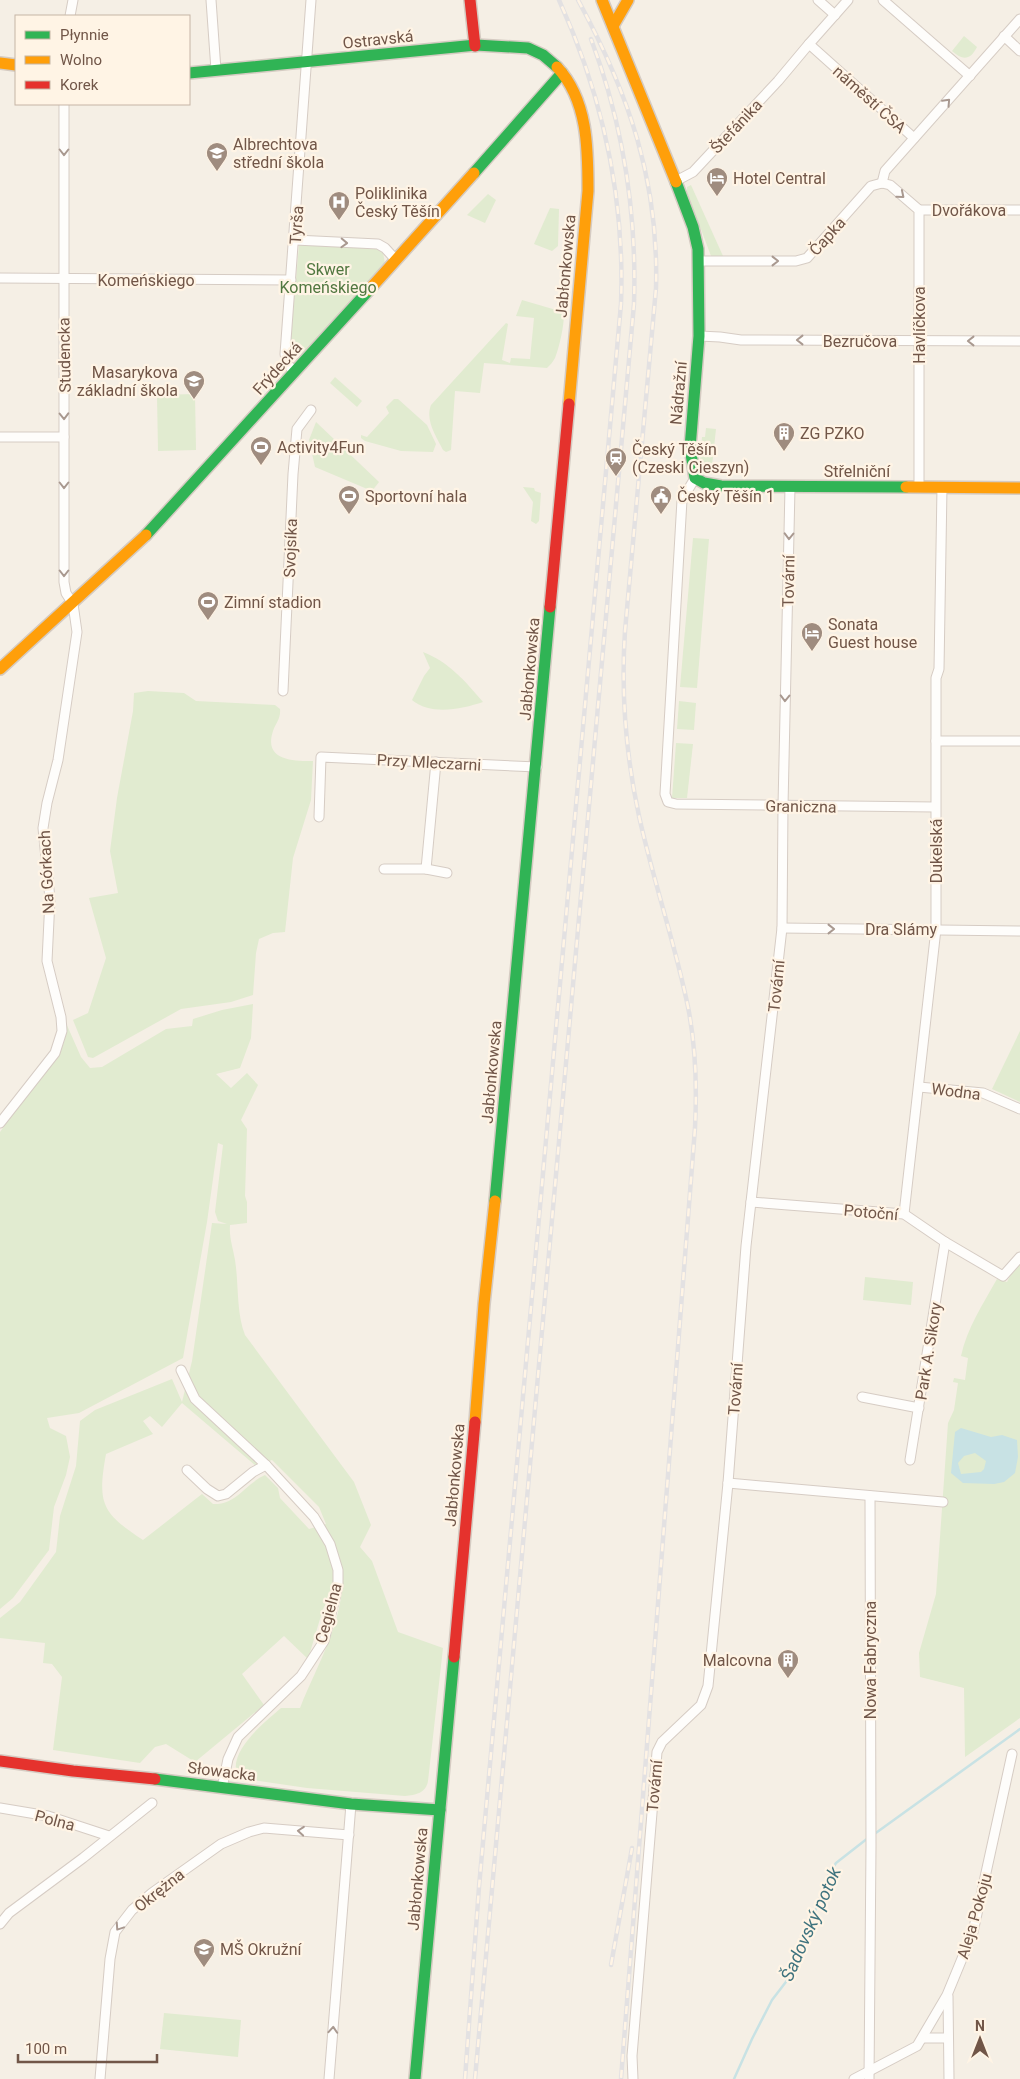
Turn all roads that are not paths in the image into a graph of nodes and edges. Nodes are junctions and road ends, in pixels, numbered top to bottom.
1 (73, 0) edge
2 (211, 0) edge
3 (311, 0) edge
4 (470, 0) edge
5 (602, 0) edge
6 (628, 0) edge
7 (818, 0) edge
8 (848, 0) edge
9 (883, 0) edge
10 (70, 15) edge
11 (835, 15) junction
12 (1020, 19) edge
13 (613, 26) junction
14 (1004, 36) junction
15 (808, 44) junction
16 (475, 46) junction
17 (1020, 51) edge
18 (307, 62) junction
19 (0, 63) edge
20 (15, 65) edge
21 (216, 70) junction
22 (190, 73) edge
23 (562, 73) junction
24 (970, 76) junction
25 (64, 105) edge
26 (914, 138) junction
27 (676, 181) junction
28 (882, 183) junction
29 (919, 210) junction
30 (1020, 210) edge
31 (295, 240) junction
32 (396, 260) junction
33 (699, 261) junction
34 (0, 278) edge
35 (63, 279) junction
36 (291, 280) junction
37 (700, 336) junction
38 (919, 341) junction
39 (1020, 341) edge
40 (295, 372) junction
41 (311, 410) dead end
42 (0, 437) edge
43 (64, 437) junction
44 (695, 478) junction
45 (790, 487) junction
46 (919, 487) junction
47 (942, 488) junction
48 (1020, 488) edge
49 (73, 604) junction
50 (0, 669) edge
51 (283, 691) dead end
52 (1020, 740) edge
53 (936, 741) junction
54 (436, 762) junction
55 (536, 767) junction
56 (783, 806) junction
57 (935, 807) junction
58 (318, 817) dead end
59 (426, 868) junction
60 (384, 869) dead end
61 (447, 873) dead end
62 (782, 928) junction
63 (936, 929) junction
64 (1020, 931) edge
65 (919, 1087) junction
66 (1020, 1109) edge
67 (0, 1122) edge
68 (751, 1202) junction
69 (904, 1214) junction
70 (945, 1242) junction
71 (1020, 1257) edge
72 (181, 1370) dead end
73 (862, 1397) dead end
74 (919, 1408) junction
75 (910, 1460) dead end
76 (266, 1465) junction
77 (187, 1470) dead end
78 (728, 1483) junction
79 (870, 1496) junction
80 (943, 1502) dead end
81 (1012, 1754) dead end
82 (0, 1761) edge
83 (222, 1788) junction
84 (152, 1803) dead end
85 (351, 1804) junction
86 (0, 1808) edge
87 (440, 1810) junction
88 (349, 1835) junction
89 (109, 1836) junction
90 (0, 1924) edge
91 (948, 1996) junction
92 (924, 2038) junction
93 (948, 2038) junction
94 (869, 2075) edge
95 (100, 2079) edge
96 (329, 2079) edge
97 (415, 2079) edge
98 (633, 2079) edge
99 (854, 2079) edge
100 (949, 2079) edge

1 - 10 street
2 - 21 street
3 - 18 street, Tyrša
4 - 16 main road
5 - 13 main road, Nádražní
6 - 13 main road
7 - 11 street
8 - 11 street
9 - 24 street
11 - 15 street
12 - 14 street, náměstí ČSA
13 - 27 main road, Nádražní
14 - 17 street
14 - 24 street, náměstí ČSA
15 - 26 street, náměstí ČSA
15 - 27 street, Štefánika
16 - 18 main road, Ostravská
16 - 23 main road, Ostravská
18 - 21 main road, Ostravská
18 - 31 street, Tyrša
19 - 20 main road
21 - 22 main road, Ostravská
23 - 32 main road, Frýdecká
23 - 55 main road, Jabłonkowska
26 -> 24 street, náměstí ČSA
25 -> 35 street, Studencka
26 - 28 street
27 - 33 main road, Nádražní
28 -> 29 street
33 -> 28 street, Čapka
29 - 30 street, Dvořákova
29 - 38 street, Havlíčkova
31 -> 32 street
31 - 36 street, Tyrša
32 - 40 main road, Frýdecká
33 - 37 main road, Nádražní
34 - 35 street, Komeńskiego
35 - 36 street, Komeńskiego
35 -> 43 street, Studencka
36 - 40 street, Tyrša
38 -> 37 street, Bezručova
37 - 44 main road, Nádražní
39 -> 38 street, Bezručova
38 - 46 street, Havlíčkova
40 - 49 main road, Frýdecká
41 - 51 street, Svojsíka
42 - 43 street
43 -> 49 street, Studencka
44 - 45 main road, Střelniční
44 - 56 street, Graniczna
45 - 46 main road, Střelniční
45 -> 56 street, Tovární
46 - 47 main road, Střelniční
47 - 48 main road, Střelniční
47 - 53 street, Dukelská
49 - 50 main road, Frýdecká
49 - 67 street, Na Górkach
52 - 53 street
53 - 57 street, Dukelská
54 - 55 street, Przy Mleczarni
54 - 58 street, Przy Mleczarni
54 - 59 street
55 - 87 main road, Jabłonkowska
56 - 57 street, Graniczna
56 - 62 street, Tovární
57 - 63 street, Dukelská
59 - 60 street
59 - 61 street
62 -> 63 street, Dra Slámy
62 - 68 street, Tovární
63 - 64 street, Dra Slámy
63 - 65 street, Dukelská
65 - 66 street, Wodna
65 - 69 street, Dukelská
68 - 69 street, Potoční
68 - 78 street, Tovární
69 - 70 street, Potoční
70 - 71 street, Potoční
70 - 74 street, Park A. Sikory
72 - 76 street, Cegielna
73 - 74 street
74 - 75 street, Park A. Sikory
76 - 77 street
76 - 83 street, Cegielna
78 - 79 street
78 - 98 street, Tovární
79 - 80 street
79 - 94 street, Nowa Fabryczna
81 - 91 street, Aleja Pokoju
82 - 83 main road, Słowacka
83 - 85 main road, Słowacka
84 - 89 street
85 - 87 main road, Słowacka
85 - 88 street
86 - 89 street, Polna
87 - 97 main road, Jabłonkowska
88 -> 95 street, Okrężna
96 -> 88 street
89 - 90 street
91 - 92 street
91 - 93 street, Aleja Pokoju
92 - 93 street
92 - 94 street
93 - 100 street, Aleja Pokoju
94 - 99 street

